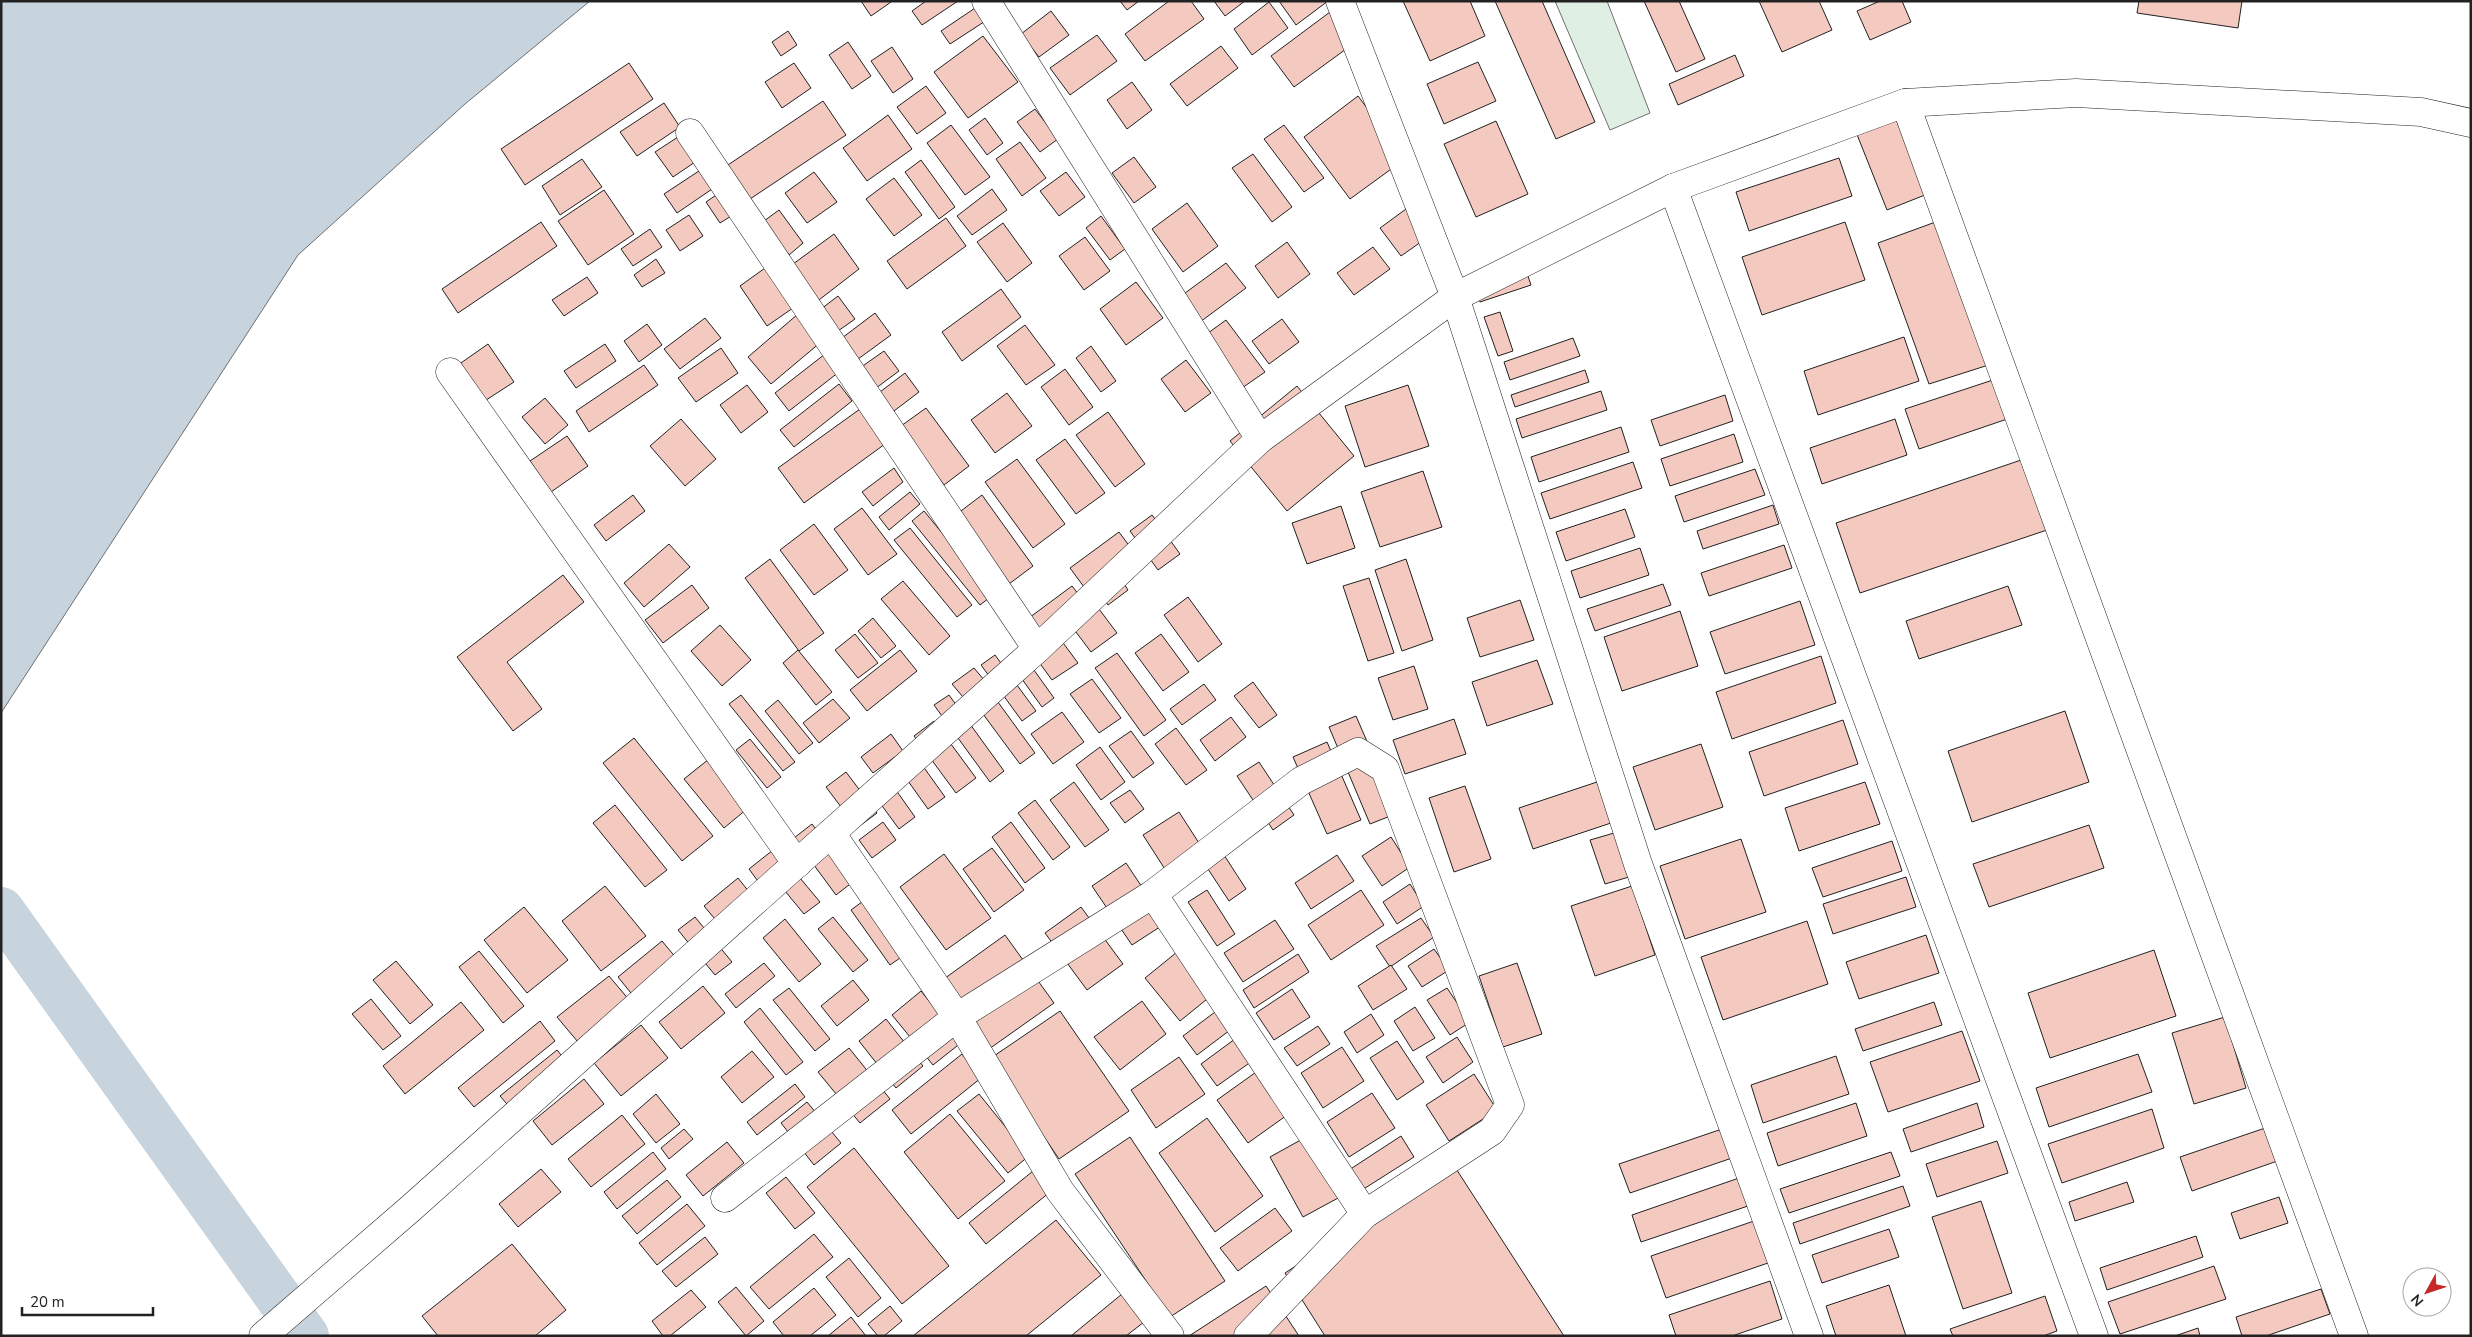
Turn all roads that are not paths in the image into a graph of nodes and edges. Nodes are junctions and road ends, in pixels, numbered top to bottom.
1 (986, 1) edge
2 (1340, 1) edge
3 (1905, 103) junction
4 (2471, 123) edge
5 (690, 133) dead end
6 (1673, 188) junction
7 (1455, 297) junction
8 (450, 372) dead end
9 (1260, 439) junction
10 (1038, 649) junction
11 (831, 833) junction
12 (797, 864) junction
13 (1153, 894) junction
14 (957, 1017) junction
15 (726, 1198) dead end
16 (1365, 1214) junction
17 (263, 1336) edge
18 (1170, 1336) edge
19 (1248, 1336) edge
20 (1808, 1336) edge
21 (2094, 1336) edge
22 (2354, 1336) edge

1 - 9 street
2 - 7 street
3 - 4 street
3 - 6 street
3 - 22 street
5 - 10 street
6 - 7 street
6 - 21 street
7 - 9 street
7 - 20 street
8 - 12 street
9 - 10 street
10 - 11 street
11 - 12 street
11 - 14 street
12 - 17 street
13 - 14 street
13 - 16 street
13 - 16 street
14 - 15 street
14 - 18 street
16 - 19 street

